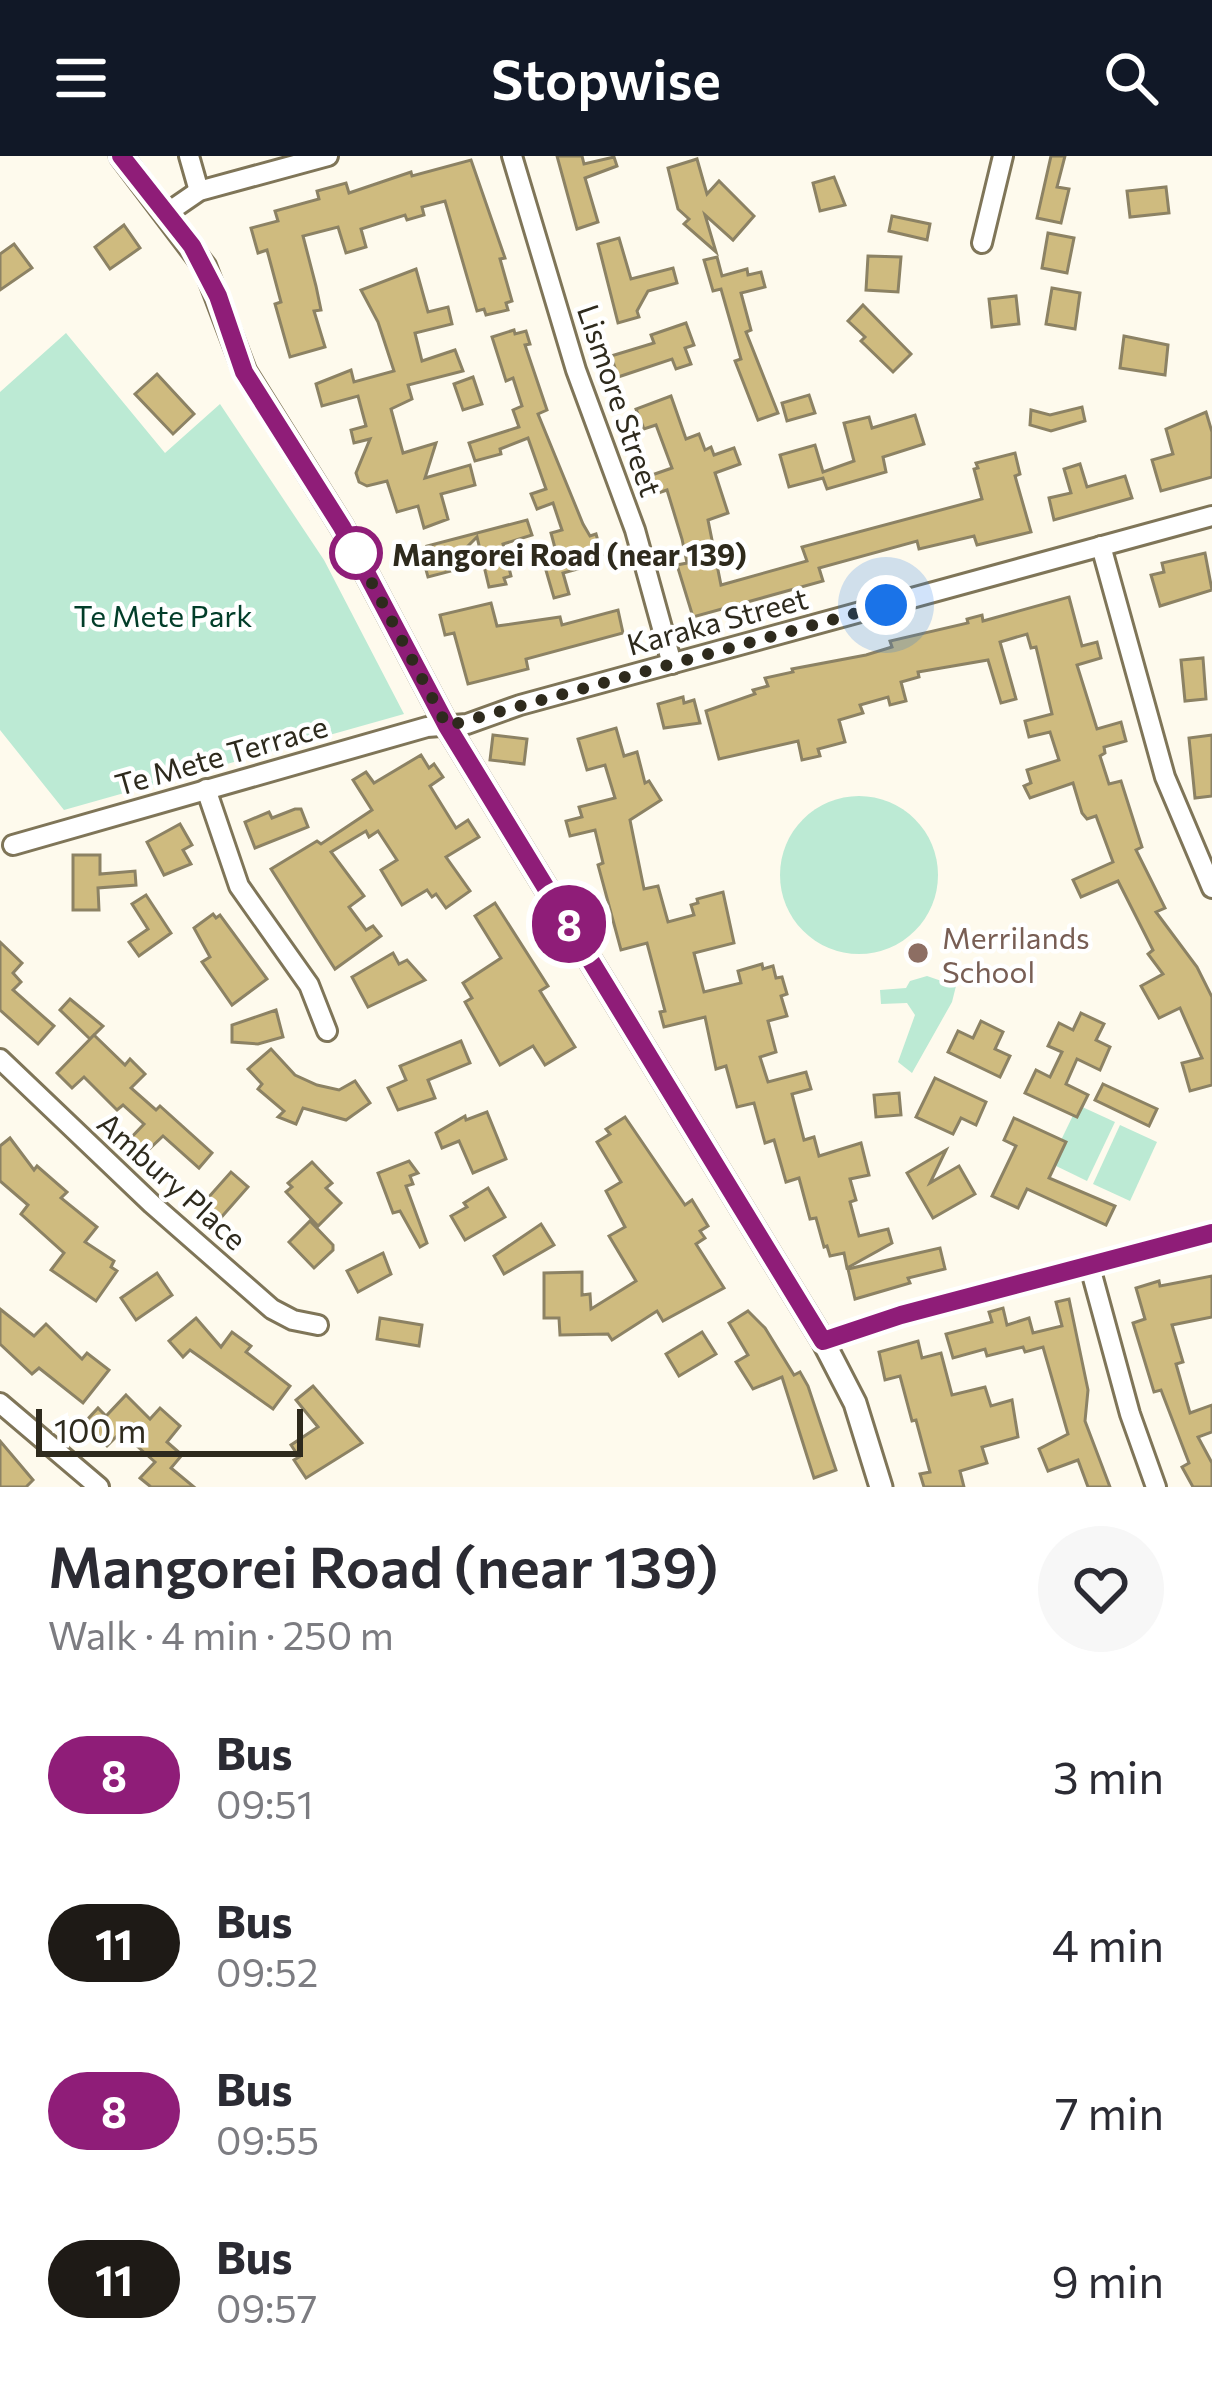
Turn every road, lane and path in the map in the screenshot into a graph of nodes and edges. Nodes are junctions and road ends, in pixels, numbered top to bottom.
1 (121, 156) edge
2 (189, 156) edge
3 (328, 156) edge
4 (512, 156) edge
5 (1004, 156) edge
6 (199, 191) junction
7 (167, 213) junction
8 (982, 243) dead end
9 (1212, 516) edge
10 (1101, 546) junction
11 (672, 664) junction
12 (447, 726) junction
13 (206, 789) junction
14 (13, 845) dead end
15 (1212, 888) edge
16 (327, 1031) dead end
17 (0, 1059) edge
18 (1212, 1233) edge
19 (1090, 1267) junction
20 (318, 1325) dead end
21 (823, 1341) junction
22 (0, 1402) edge
23 (99, 1487) edge
24 (881, 1487) edge
25 (1156, 1487) edge

1 - 7 main road
2 - 6 street
3 - 6 street
4 - 11 street, Lismore Street
5 - 8 street
6 - 7 street
7 - 12 main road
9 - 10 street, Karaka Street
10 - 11 street, Karaka Street
10 - 15 street
11 - 12 street, Karaka Street
12 - 13 street, Te Mete Terrace
12 - 21 main road
13 - 14 street, Te Mete Terrace
13 - 16 street
17 - 20 street, Ambury Place
18 - 19 street
19 - 21 street
19 - 25 street
21 - 24 main road
22 - 23 street

